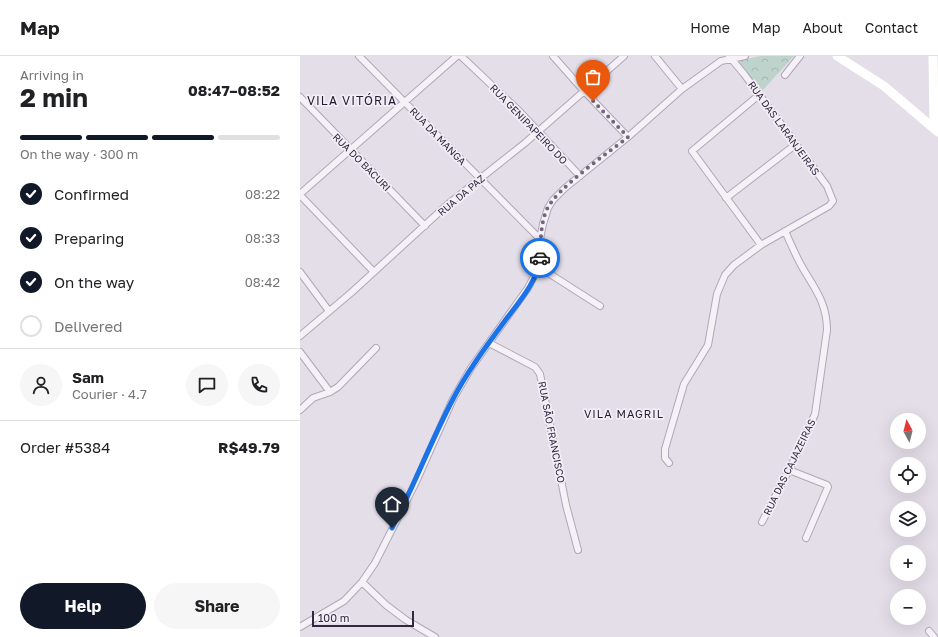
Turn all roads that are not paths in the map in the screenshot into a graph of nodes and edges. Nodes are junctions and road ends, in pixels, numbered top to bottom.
1 (359, 56) edge
2 (457, 56) edge
3 (460, 56) edge
4 (553, 56) edge
5 (624, 56) edge
6 (655, 56) edge
7 (745, 56) edge
8 (800, 56) edge
9 (837, 56) edge
10 (934, 56) edge
11 (729, 57) edge
12 (785, 75) dead end
13 (682, 89) junction
14 (584, 91) junction
15 (759, 95) junction
16 (300, 97) edge
17 (404, 101) junction
18 (936, 130) edge
19 (538, 131) junction
20 (628, 137) junction
21 (796, 145) junction
22 (350, 150) junction
23 (580, 176) junction
24 (480, 179) junction
25 (300, 194) edge
26 (726, 198) junction
27 (425, 226) junction
28 (785, 231) junction
29 (540, 239) junction
30 (762, 245) junction
31 (539, 267) junction
32 (373, 271) junction
33 (300, 272) edge
34 (600, 306) dead end
35 (329, 312) junction
36 (300, 336) edge
37 (489, 343) junction
38 (376, 348) dead end
39 (300, 352) edge
40 (330, 392) junction
41 (300, 410) edge
42 (669, 463) dead end
43 (789, 470) junction
44 (762, 522) dead end
45 (806, 538) dead end
46 (578, 550) dead end
47 (362, 582) junction
48 (300, 627) edge
49 (929, 631) dead end
50 (434, 637) edge
51 (934, 637) edge

1 - 17 street, RUA DA MANGA
2 - 17 street, RUA DA MANGA
3 - 19 street, RUA GENIPAPEIRO DO
4 - 14 street
5 - 14 street, RUA DA PAZ
6 - 13 street
7 - 11 street
8 - 12 street
9 - 18 main road
10 - 18 main road
11 - 13 street
11 - 15 street, RUA DAS LARANJEIRAS
13 - 20 street
14 - 19 street, RUA DA PAZ
14 - 20 street
15 - 21 street, RUA DAS LARANJEIRAS
15 - 26 street
16 - 22 street, RUA DO BACURI
17 - 22 street, RUA DA MANGA
17 - 24 street, RUA DA MANGA
19 - 23 street, RUA GENIPAPEIRO DO
19 - 24 street, RUA DA PAZ
20 - 23 street
21 - 26 street
21 - 28 street, RUA DAS LARANJEIRAS
22 - 25 street, RUA DA MANGA
22 - 27 street, RUA DO BACURI
23 - 29 street
24 - 27 street, RUA DA PAZ
24 - 29 street, RUA DA MANGA
25 - 32 street
26 - 30 street
27 - 32 street, RUA DA PAZ
28 - 30 street
28 - 43 street, RUA DAS CAJAZEIRAS
29 - 31 street
30 - 42 street
31 - 34 street
31 - 37 street
32 - 35 street, RUA DA PAZ
33 - 35 street
35 - 36 street, RUA DA PAZ
37 - 46 street, RUA SÃO FRANCISCO
37 - 47 street
38 - 40 street
39 - 40 street
40 - 41 street
43 - 44 street, RUA DAS CAJAZEIRAS
43 - 45 street
47 - 48 street
47 - 50 street
49 - 51 street

